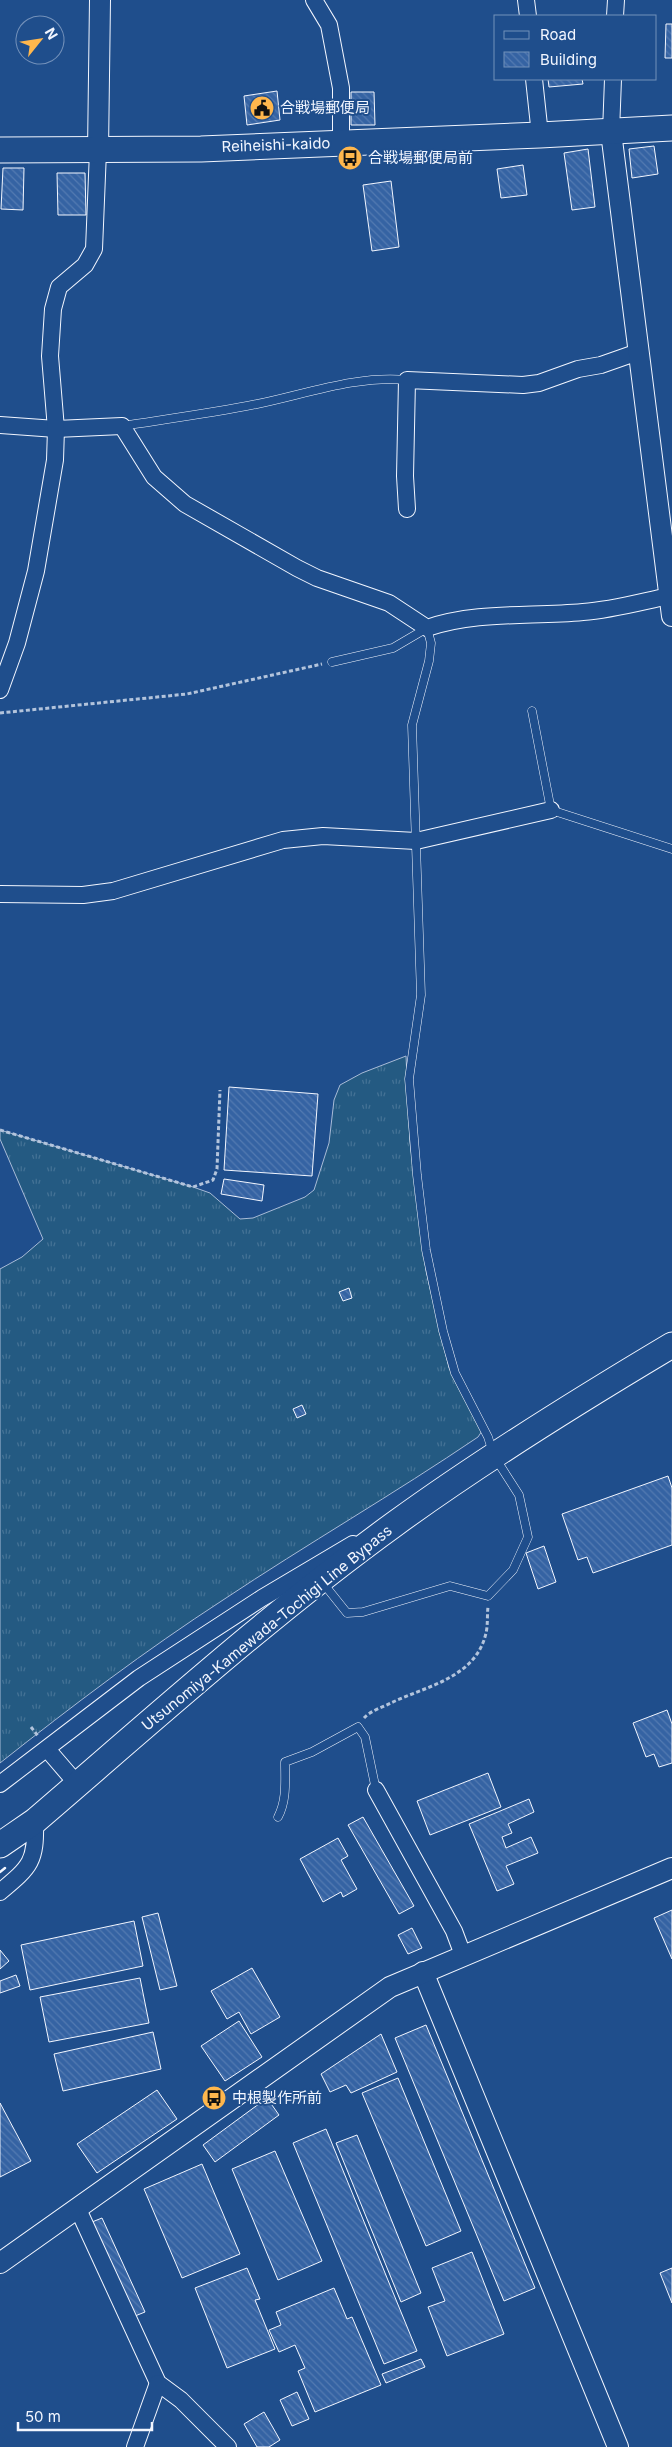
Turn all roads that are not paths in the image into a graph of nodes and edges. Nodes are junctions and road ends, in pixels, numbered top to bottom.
1 (100, 0) edge
2 (314, 0) edge
3 (526, 0) edge
4 (616, 0) edge
5 (528, 15) edge
6 (615, 15) edge
7 (534, 80) edge
8 (613, 80) edge
9 (672, 128) edge
10 (611, 132) junction
11 (540, 135) junction
12 (341, 143) junction
13 (0, 150) edge
14 (98, 151) junction
15 (638, 352) junction
16 (407, 380) junction
17 (0, 425) edge
18 (122, 426) junction
19 (56, 429) junction
20 (407, 509) dead end
21 (670, 591) edge
22 (672, 616) edge
23 (427, 628) junction
24 (332, 662) road end
25 (0, 690) edge
26 (532, 711) dead end
27 (551, 810) junction
28 (416, 841) junction
29 (672, 849) edge
30 (0, 894) edge
31 (672, 1345) edge
32 (494, 1456) junction
33 (397, 1522) junction
34 (321, 1580) junction
35 (47, 1749) junction
36 (0, 1784) edge
37 (78, 1785) junction
38 (376, 1790) joint
39 (278, 1817) dead end
40 (35, 1821) junction
41 (0, 1845) edge
42 (672, 1868) edge
43 (0, 1892) edge
44 (464, 1956) junction
45 (423, 1972) junction
46 (77, 2207) junction
47 (0, 2263) edge
48 (158, 2383) junction
49 (135, 2447) edge
50 (228, 2447) edge
51 (618, 2447) edge

1 - 14 street
2 - 12 street
3 - 5 street
4 - 6 street
7 - 11 street
8 - 10 street
9 - 10 main road, Reiheishi-kaido
10 - 11 main road, Reiheishi-kaido
10 - 15 street
11 - 12 main road, Reiheishi-kaido
12 - 14 main road, Reiheishi-kaido
13 - 14 main road, Reiheishi-kaido
14 - 19 street
15 - 16 street
15 - 21 street
16 - 18 lane
16 - 20 street
17 - 19 street
18 - 19 street
18 - 23 street
19 - 25 street
21 - 22 street
21 - 23 street
23 - 24 lane
23 - 28 lane
26 - 27 lane
27 - 28 street
27 - 29 lane
28 - 30 street
28 - 32 lane
31 - 32 main road, Utsunomiya-Kamewada-Tochigi Line Bypass
32 - 33 main road, Utsunomiya-Kamewada-Tochigi Line Bypass
32 - 34 lane
33 - 34 main road, Utsunomiya-Kamewada-Tochigi Line Bypass
33 - 35 street
34 - 37 main road, Utsunomiya-Kamewada-Tochigi Line Bypass
35 - 36 street
35 - 37 street
37 - 40 main road, Utsunomiya-Kamewada-Tochigi Line Bypass
38 - 39 lane
38 - 44 street
40 - 41 main road, Utsunomiya-Kamewada-Tochigi Line Bypass
40 - 43 street
42 - 44 street
44 - 45 street
45 - 46 street
45 - 51 street
46 - 47 street
46 - 48 street
48 - 49 street
48 - 50 street

